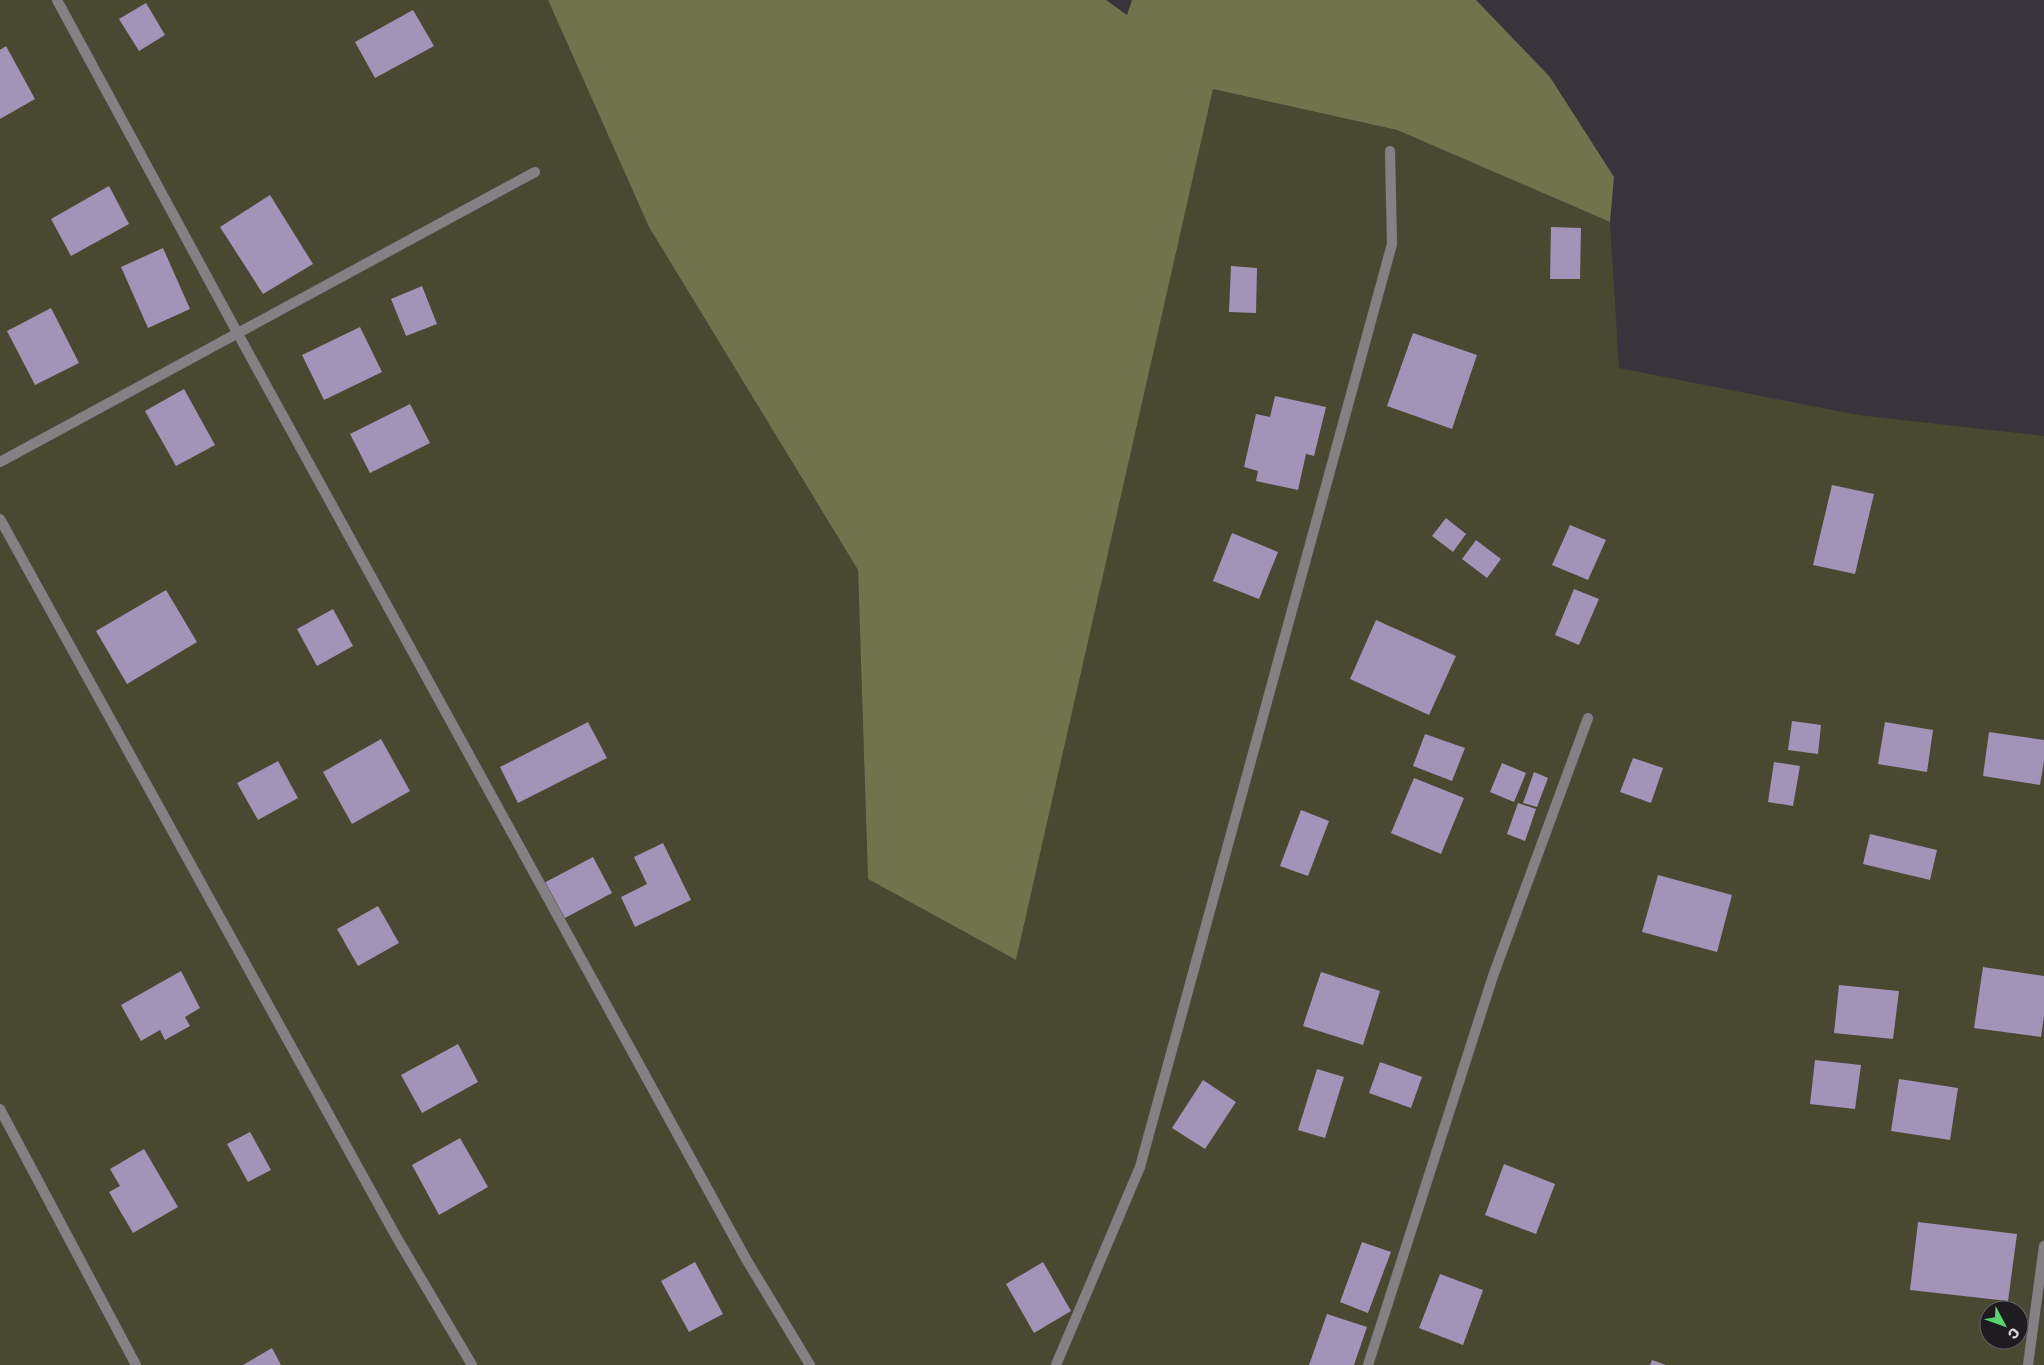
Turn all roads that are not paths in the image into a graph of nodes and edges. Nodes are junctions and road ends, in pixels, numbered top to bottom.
1 (57, 0) edge
2 (1390, 151) dead end
3 (535, 172) dead end
4 (238, 334) junction
5 (0, 462) edge
6 (0, 519) edge
7 (1588, 718) dead end
8 (0, 1109) edge
9 (2044, 1246) edge
10 (136, 1365) edge
11 (472, 1365) edge
12 (810, 1365) edge
13 (1056, 1365) edge
14 (1368, 1365) edge
15 (2028, 1365) edge

1 - 4 lane
2 - 13 lane
3 - 4 lane
4 - 5 lane
4 - 12 lane
6 - 11 lane
7 - 14 lane
8 - 10 lane
9 - 15 lane

